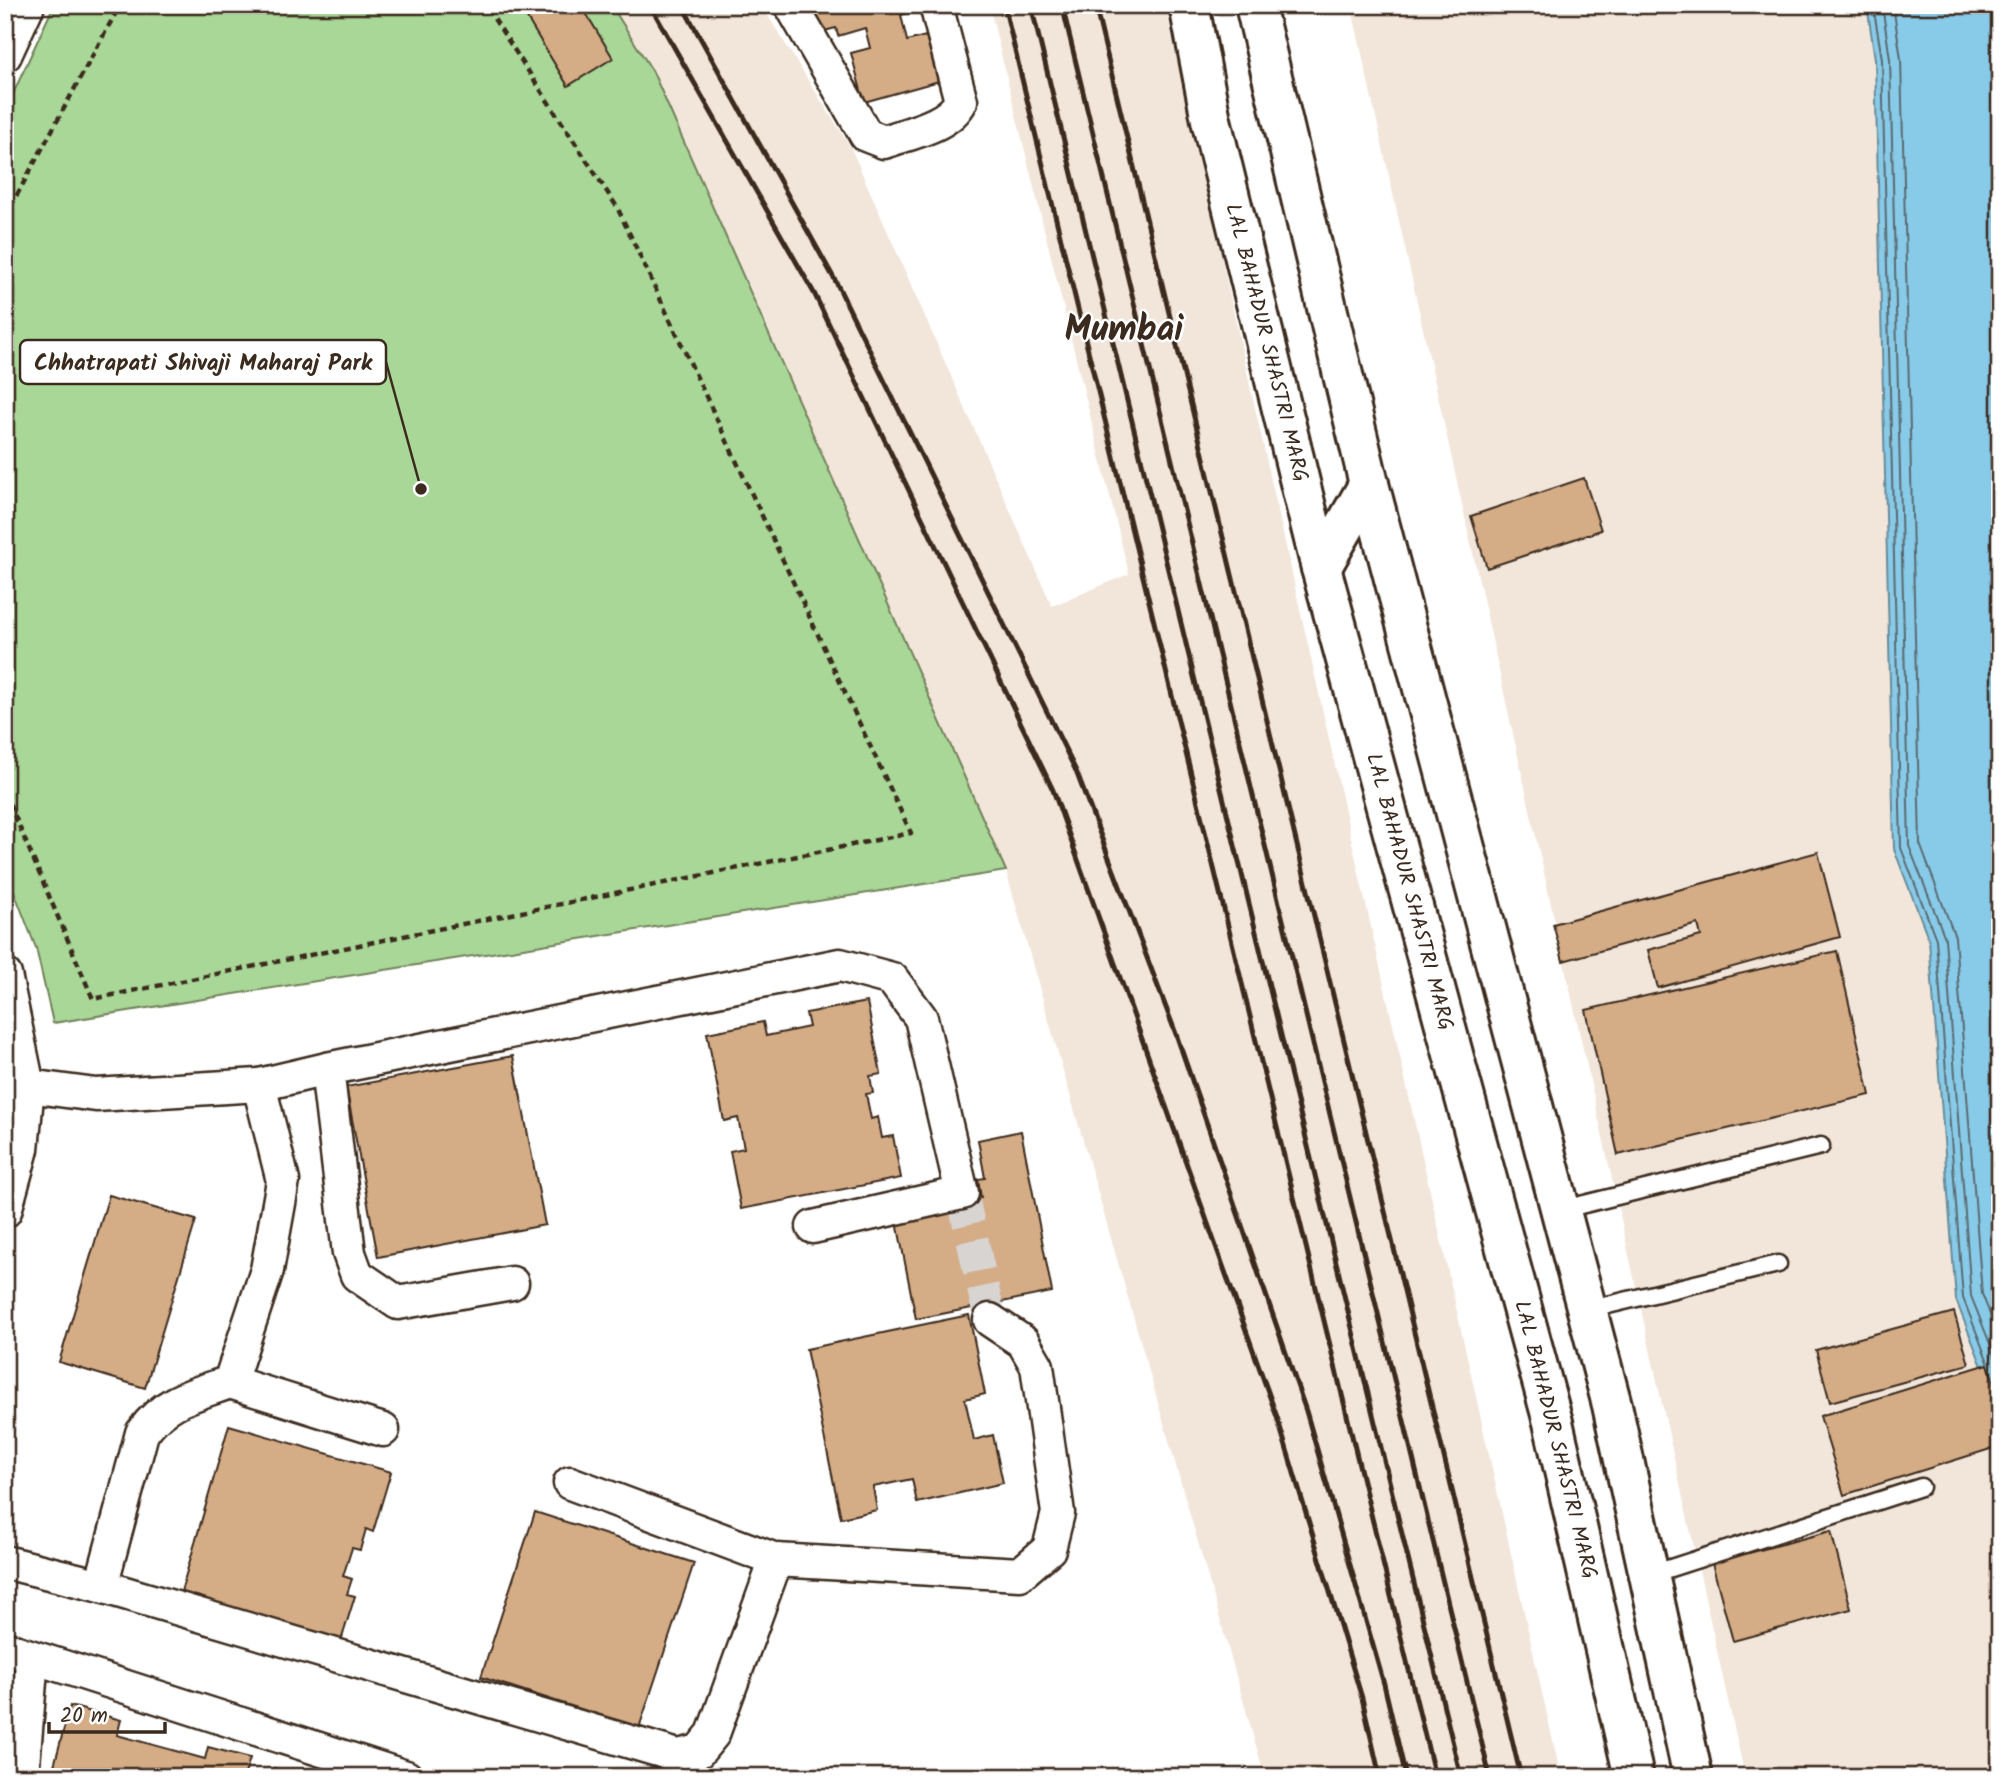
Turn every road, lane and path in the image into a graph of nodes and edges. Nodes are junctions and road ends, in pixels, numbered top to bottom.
1 (28, 5) edge
2 (120, 5) edge
3 (485, 5) edge
4 (791, 5) edge
5 (936, 5) edge
6 (1189, 5) edge
7 (1255, 5) edge
8 (5, 55) edge
9 (5, 217) edge
10 (1369, 484) junction
11 (1321, 568) junction
12 (5, 793) edge
13 (5, 975) edge
14 (327, 1069) junction
15 (259, 1085) junction
16 (28, 1086) junction
17 (1821, 1146) dead end
18 (1560, 1209) junction
19 (5, 1211) edge
20 (813, 1227) dead end
21 (1778, 1264) dead end
22 (512, 1283) dead end
23 (1587, 1310) junction
24 (990, 1320) tunnel mouth
25 (230, 1382) junction
26 (1612, 1405) junction
27 (1553, 1422) junction
28 (383, 1430) dead end
29 (570, 1483) dead end
30 (1921, 1487) dead end
31 (776, 1560) junction
32 (5, 1562) edge
33 (1649, 1575) junction
34 (101, 1586) junction
35 (18, 1653) edge
36 (22, 1777) edge
37 (406, 1777) edge
38 (1634, 1777) edge
39 (1693, 1777) edge

1 - 8 street
2 - 9 path
3 - 12 path
4 - 5 street
6 - 11 main road, LAL BAHADUR SHASTRI MARG
7 - 10 main road
10 - 11 main road
10 - 18 main road
11 - 27 main road, LAL BAHADUR SHASTRI MARG
13 - 16 street
14 - 15 street
14 - 20 street
14 - 22 street
15 - 16 street
15 - 25 street
16 - 19 street
17 - 18 lane
18 - 23 main road
21 - 23 lane
23 - 26 main road
24 - 31 street
25 - 28 street
25 - 34 street
26 - 27 main road
26 - 33 main road
27 - 38 main road, LAL BAHADUR SHASTRI MARG
29 - 31 street
30 - 33 lane
31 - 34 street
32 - 34 street
33 - 39 main road
35 - 36 street
35 - 37 street

